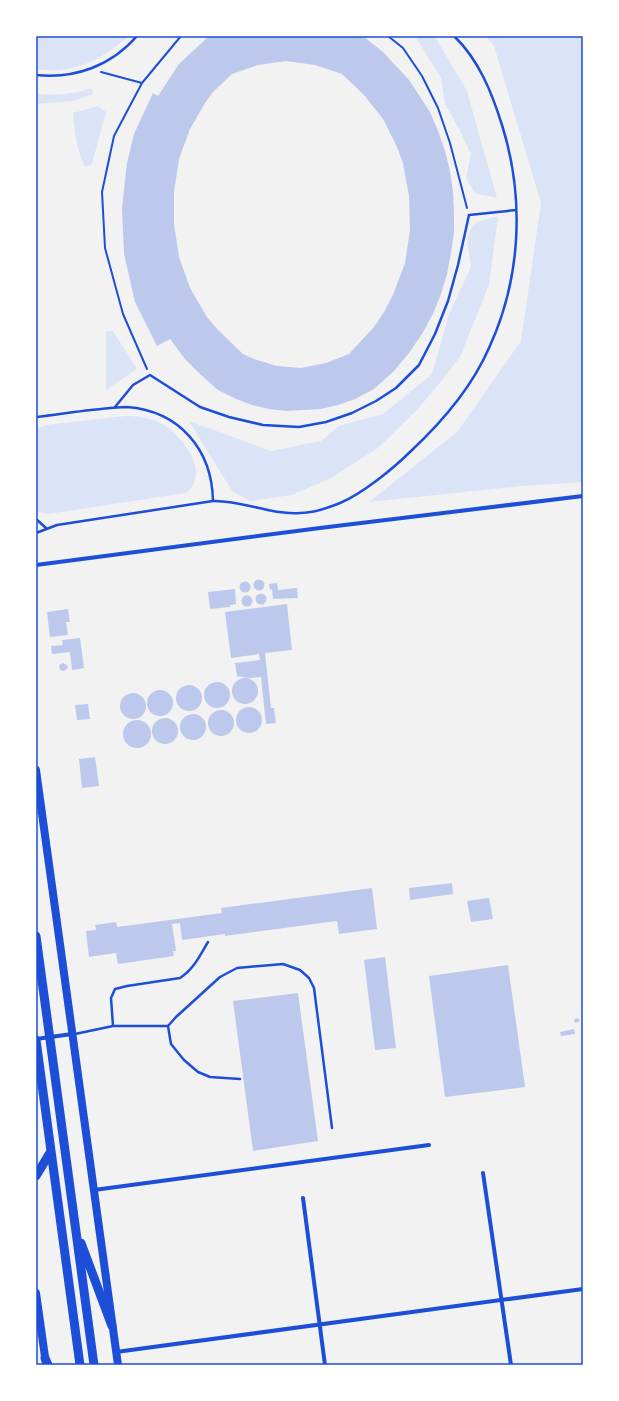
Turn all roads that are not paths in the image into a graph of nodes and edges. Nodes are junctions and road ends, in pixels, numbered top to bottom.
1 (137, 36) edge
2 (454, 36) edge
3 (36, 75) edge
4 (516, 210) junction
5 (115, 407) junction
6 (36, 417) edge
7 (583, 496) edge
8 (213, 501) junction
9 (36, 519) edge
10 (46, 528) junction
11 (36, 533) edge
12 (36, 565) edge
13 (36, 770) edge
14 (36, 936) edge
15 (208, 942) dead end
16 (113, 1026) junction
17 (168, 1026) junction
18 (72, 1034) junction
19 (50, 1037) junction
20 (36, 1040) edge
21 (240, 1079) dead end
22 (57, 1088) junction
23 (43, 1089) junction
24 (332, 1128) dead end
25 (429, 1145) dead end
26 (51, 1151) junction
27 (483, 1173) dead end
28 (36, 1176) edge
29 (94, 1190) junction
30 (303, 1198) dead end
31 (76, 1227) junction
32 (583, 1289) edge
33 (36, 1293) edge
34 (501, 1299) junction
35 (37, 1305) edge
36 (38, 1324) edge
37 (319, 1324) junction
38 (112, 1326) junction
39 (116, 1352) junction
40 (46, 1363) edge
41 (80, 1365) edge
42 (94, 1365) edge
43 (118, 1365) edge
44 (324, 1365) edge
45 (511, 1365) edge

1 - 3 lane
2 - 4 lane
4 - 5 lane
4 - 8 lane
5 - 6 lane
5 - 8 lane
7 - 12 street
8 - 10 lane
9 - 10 lane
10 - 11 lane
13 - 18 main road
14 - 19 main road
15 - 16 lane
16 - 17 lane
16 - 18 lane
17 - 21 lane
17 - 24 lane
18 - 19 street
18 - 29 main road
19 - 20 street
19 - 22 main road
20 - 23 main road
22 - 23 main road
22 - 31 main road
23 - 26 main road
25 - 29 street
26 - 28 main road
26 - 41 main road
27 - 34 street
29 - 38 main road
30 - 37 street
31 - 38 main road
31 - 42 main road
32 - 34 street
33 - 35 main road
34 - 37 street
34 - 45 street
35 - 36 main road
36 - 40 main road
37 - 39 street
37 - 44 street
38 - 39 main road
39 - 43 main road

